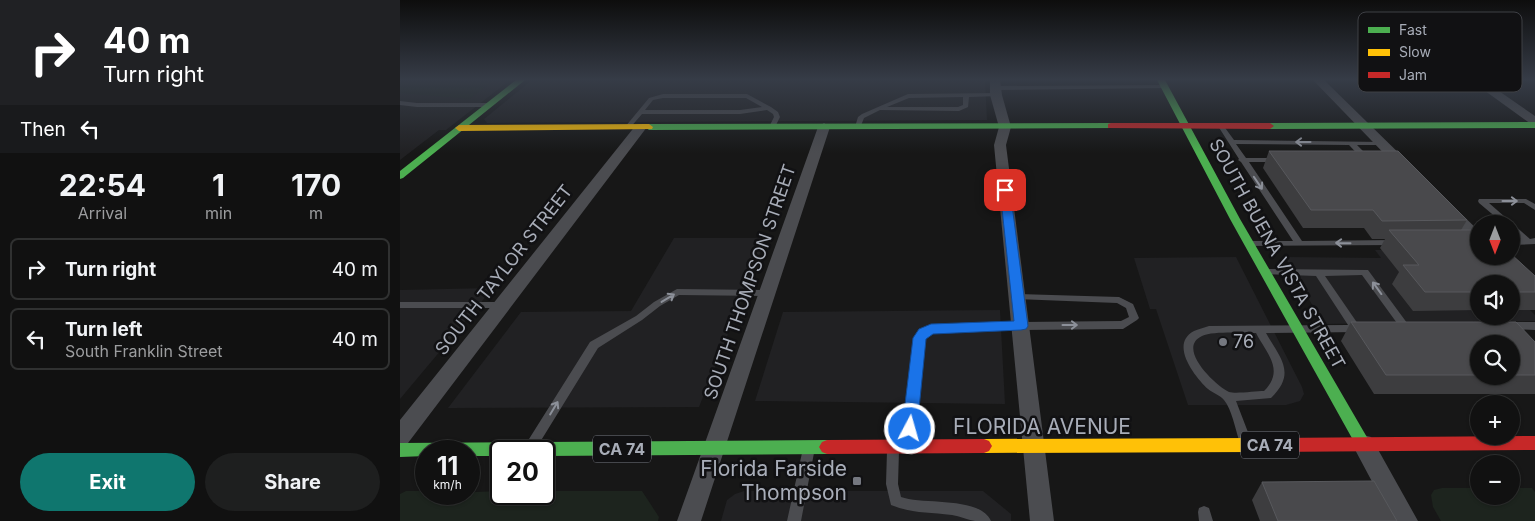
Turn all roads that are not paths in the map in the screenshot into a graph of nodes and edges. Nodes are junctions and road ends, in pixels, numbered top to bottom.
1 (429, 104) edge
2 (647, 104) edge
3 (763, 104) edge
4 (889, 104) edge
5 (966, 104) edge
6 (999, 104) edge
7 (1175, 104) edge
8 (1342, 104) edge
9 (1511, 104) edge
10 (489, 105) joint
11 (769, 108) junction
12 (878, 109) junction
13 (1535, 121) edge
14 (635, 123) junction
15 (1535, 125) edge
16 (1187, 126) junction
17 (1222, 126) junction
18 (1364, 126) junction
19 (772, 127) junction
20 (824, 127) junction
21 (858, 127) junction
22 (1005, 127) junction
23 (460, 128) junction
24 (1231, 142) junction
25 (1351, 142) junction
26 (1381, 143) junction
27 (1358, 159) edge
28 (1242, 160) junction
29 (1290, 160) edge
30 (1375, 160) junction
31 (1398, 160) junction
32 (1412, 173) edge
33 (400, 176) edge
34 (1438, 200) edge
35 (1535, 208) edge
36 (1498, 215) edge
37 (1520, 233) edge
38 (1470, 235) edge
39 (1532, 242) edge
40 (1298, 243) junction
41 (1249, 244) junction
42 (1400, 244) edge
43 (1265, 272) junction
44 (1318, 273) junction
45 (767, 294) junction
46 (1018, 297) junction
47 (400, 305) edge
48 (502, 305) junction
49 (1021, 326) junction
50 (1495, 326) edge
51 (1535, 326) edge
52 (1296, 328) junction
53 (1355, 328) junction
54 (1372, 328) edge
55 (1388, 328) edge
56 (1259, 329) junction
57 (1228, 397) junction
58 (400, 436) edge
59 (535, 440) edge
60 (1535, 443) edge
61 (1364, 444) junction
62 (1247, 445) junction
63 (1035, 446) junction
64 (894, 447) junction
65 (908, 447) junction
66 (809, 448) junction
67 (715, 449) junction
68 (400, 450) edge
69 (490, 450) edge
70 (555, 450) edge
71 (689, 521) edge
72 (794, 521) edge
73 (984, 521) edge
74 (1042, 521) edge
75 (1406, 521) edge

1 - 10 lane
2 - 14 lane
3 - 11 lane
4 - 12 lane
5 - 12 lane
6 - 22 street
7 - 16 street, SOUTH BUENA VISTA STREET
8 - 18 street
9 - 13 street
10 - 23 street
11 - 14 lane
11 - 19 lane
12 - 21 lane
14 - 19 street
14 - 23 street
14 - 48 street, SOUTH TAYLOR STREET
15 - 18 street
16 - 17 street
16 - 22 street
16 - 41 street, SOUTH BUENA VISTA STREET
17 - 18 street
17 - 24 lane
18 - 26 street
19 - 20 street
20 - 21 street
20 - 45 street, SOUTH THOMPSON STREET
21 - 22 street
22 - 46 street
23 - 33 street
25 -> 24 lane
24 - 28 lane
25 - 26 lane
25 - 30 lane
26 - 31 street
27 - 30 lane
28 - 29 lane
28 -> 40 lane
30 - 31 lane
31 - 32 street
34 - 38 street
36 -> 35 lane
37 - 39 lane
40 - 41 lane
42 -> 40 lane
41 - 43 street, SOUTH BUENA VISTA STREET
43 - 44 lane
43 - 52 street, SOUTH BUENA VISTA STREET
44 - 53 lane
55 -> 44 lane
59 -> 45 lane
45 - 67 street, SOUTH THOMPSON STREET
46 - 49 street
49 -> 46 lane
47 - 48 lane
48 - 58 street, SOUTH TAYLOR STREET
49 - 63 street
49 - 65 lane
50 - 51 lane
52 - 53 lane
52 - 56 lane
52 - 61 street, SOUTH BUENA VISTA STREET
53 - 54 lane
56 - 57 lane
56 - 57 lane
57 - 62 lane
60 - 61 street, FLORIDA AVENUE / CA 74
61 - 62 street, FLORIDA AVENUE / CA 74
61 - 75 street
62 - 63 street, FLORIDA AVENUE / CA 74
63 - 65 street, FLORIDA AVENUE / CA 74
63 - 74 street
64 - 65 street, FLORIDA AVENUE / CA 74
64 - 66 street, FLORIDA AVENUE / CA 74
64 - 73 lane
66 - 67 street, FLORIDA AVENUE / CA 74
66 - 72 lane
67 - 70 street, FLORIDA AVENUE / CA 74
67 - 71 street, SOUTH THOMPSON STREET
68 - 69 street, FLORIDA AVENUE / CA 74

